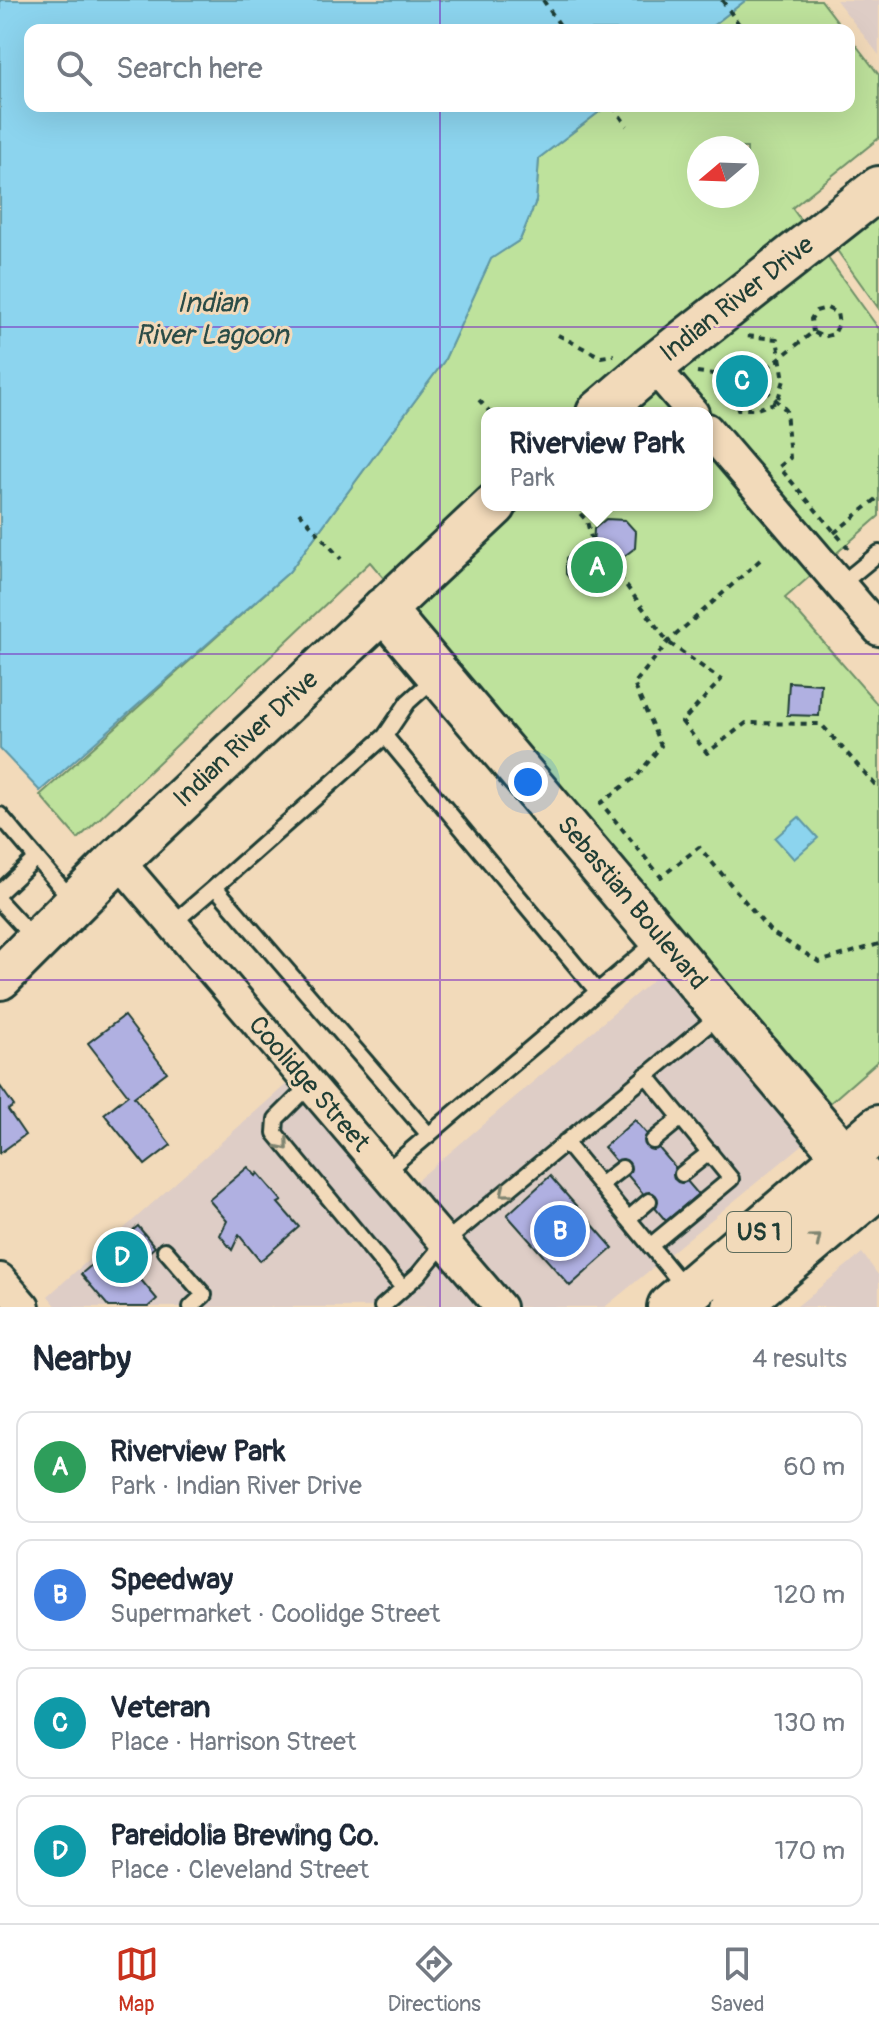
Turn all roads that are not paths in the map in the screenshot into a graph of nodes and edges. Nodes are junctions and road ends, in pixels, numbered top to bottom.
1 (879, 188) edge
2 (668, 368) junction
3 (607, 407) edge
4 (690, 407) edge
5 (713, 436) edge
6 (489, 511) edge
7 (879, 553) edge
8 (840, 585) junction
9 (383, 609) junction
10 (879, 630) edge
11 (438, 674) junction
12 (385, 736) junction
13 (0, 815) edge
14 (36, 858) junction
15 (118, 860) junction
16 (215, 887) junction
17 (0, 892) edge
18 (0, 902) edge
19 (74, 904) junction
20 (172, 924) junction
21 (662, 938) junction
22 (36, 942) junction
23 (0, 978) edge
24 (597, 991) junction
25 (724, 1011) junction
26 (646, 1075) junction
27 (310, 1085) junction
28 (681, 1118) junction
29 (879, 1128) edge
30 (429, 1135) junction
31 (653, 1141) dead end
32 (565, 1142) junction
33 (710, 1152) junction
34 (622, 1168) dead end
35 (385, 1172) junction
36 (682, 1174) dead end
37 (869, 1183) edge
38 (600, 1185) junction
39 (649, 1201) dead end
40 (628, 1219) junction
41 (445, 1242) junction
42 (650, 1246) junction
43 (165, 1250) dead end
44 (0, 1279) edge
45 (403, 1288) junction
46 (679, 1299) edge
47 (24, 1307) edge
48 (191, 1307) edge
49 (382, 1307) edge
50 (500, 1307) edge
51 (735, 1307) edge

1 - 2 street, Indian River Drive
2 - 3 street, Indian River Drive
2 - 4 street
5 - 8 street
6 - 9 street, Indian River Drive
7 - 8 lane
8 - 10 street
9 - 11 street, Sebastian Boulevard
9 - 15 street, Indian River Drive
11 - 12 lane
11 - 21 street, Sebastian Boulevard
12 - 16 lane
12 - 24 lane
13 - 14 lane
14 - 17 lane
14 - 19 lane
15 - 19 street, Indian River Drive
15 - 20 street, Coolidge Street
16 - 20 lane
16 - 30 lane
18 - 22 lane
19 - 22 street, Indian River Drive
20 - 27 street, Coolidge Street
21 - 24 lane
21 - 25 street, Sebastian Boulevard
22 - 23 street, Indian River Drive
24 - 30 lane
25 - 26 lane
25 - 37 street, Sebastian Boulevard
26 - 28 lane
26 - 32 lane
27 - 35 street, Coolidge Street
27 -> 45 lane
28 - 31 lane
28 - 33 lane
29 - 37 main road, US 1
30 - 35 lane
32 - 38 lane
32 -> 41 lane
33 - 36 lane
33 - 42 lane
34 - 38 lane
35 - 41 street, Coolidge Street
37 - 46 main road, US 1
51 -> 37 main road, US 1
38 - 40 lane
39 - 40 lane
40 - 42 lane
41 - 45 lane
41 - 50 street, Coolidge Street
42 - 46 lane
43 - 48 lane
44 - 47 street
45 - 49 lane

